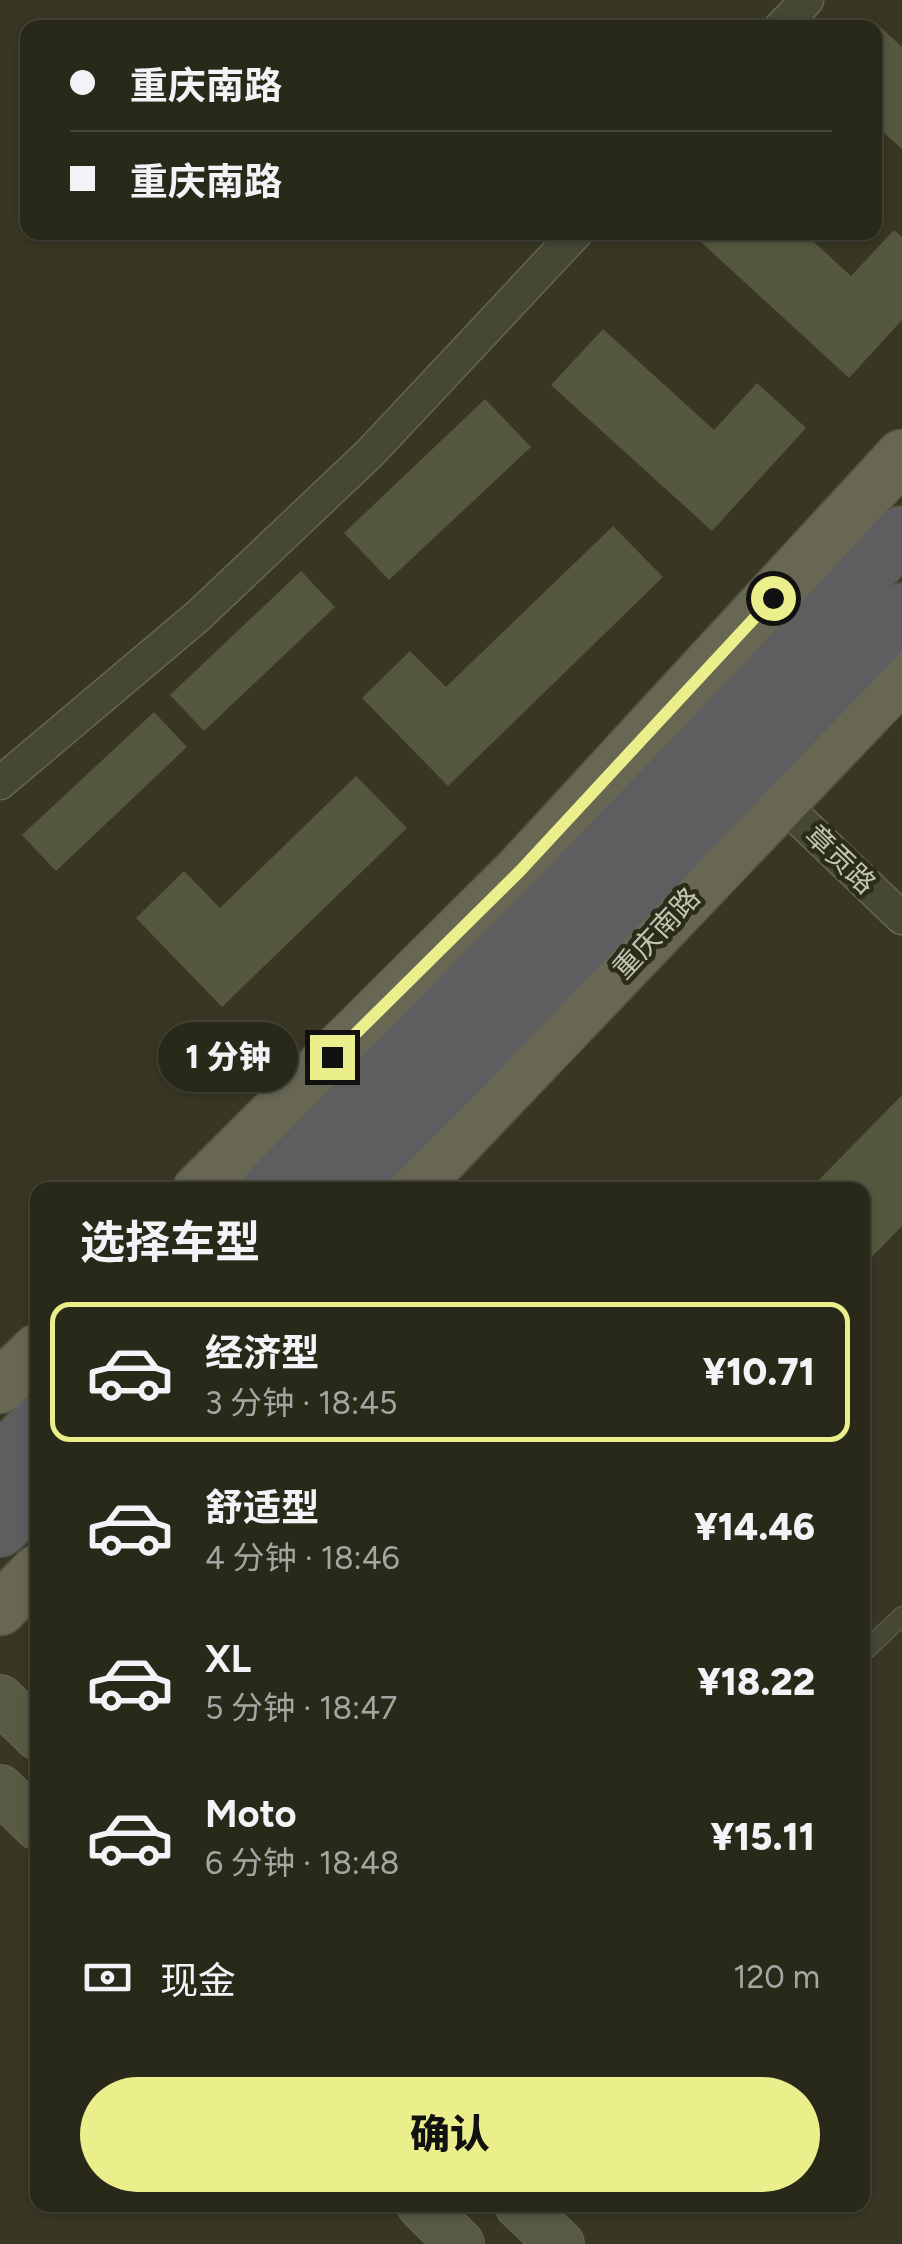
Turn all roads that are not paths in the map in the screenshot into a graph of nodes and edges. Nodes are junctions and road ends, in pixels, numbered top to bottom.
1 (807, 0) edge
2 (788, 20) edge
3 (570, 240) edge
4 (902, 456) edge
5 (902, 534) edge
6 (902, 610) edge
7 (902, 676) edge
8 (0, 784) edge
9 (780, 801) junction
10 (902, 918) edge
11 (207, 1182) edge
12 (277, 1182) edge
13 (348, 1182) edge
14 (419, 1182) edge
15 (30, 1358) edge
16 (0, 1388) edge
17 (30, 1432) edge
18 (0, 1462) edge
19 (30, 1500) edge
20 (0, 1529) edge
21 (30, 1579) edge
22 (0, 1609) edge
23 (902, 1616) edge
24 (870, 1646) edge
25 (0, 1699) edge
26 (30, 1728) edge
27 (0, 1789) edge
28 (30, 1818) edge
29 (428, 2212) edge
30 (527, 2212) edge
31 (460, 2244) edge
32 (560, 2244) edge

1 - 2 street
3 - 8 street
4 - 11 main road
5 - 12 highway
6 - 13 highway
7 - 9 main road, 重庆南路
9 - 10 street, 章贡路
9 - 14 main road, 重庆南路
15 - 16 main road
17 - 18 highway
19 - 20 highway
21 - 22 main road
23 - 24 lane
25 - 26 main road
27 - 28 main road
29 - 31 main road
30 - 32 main road

